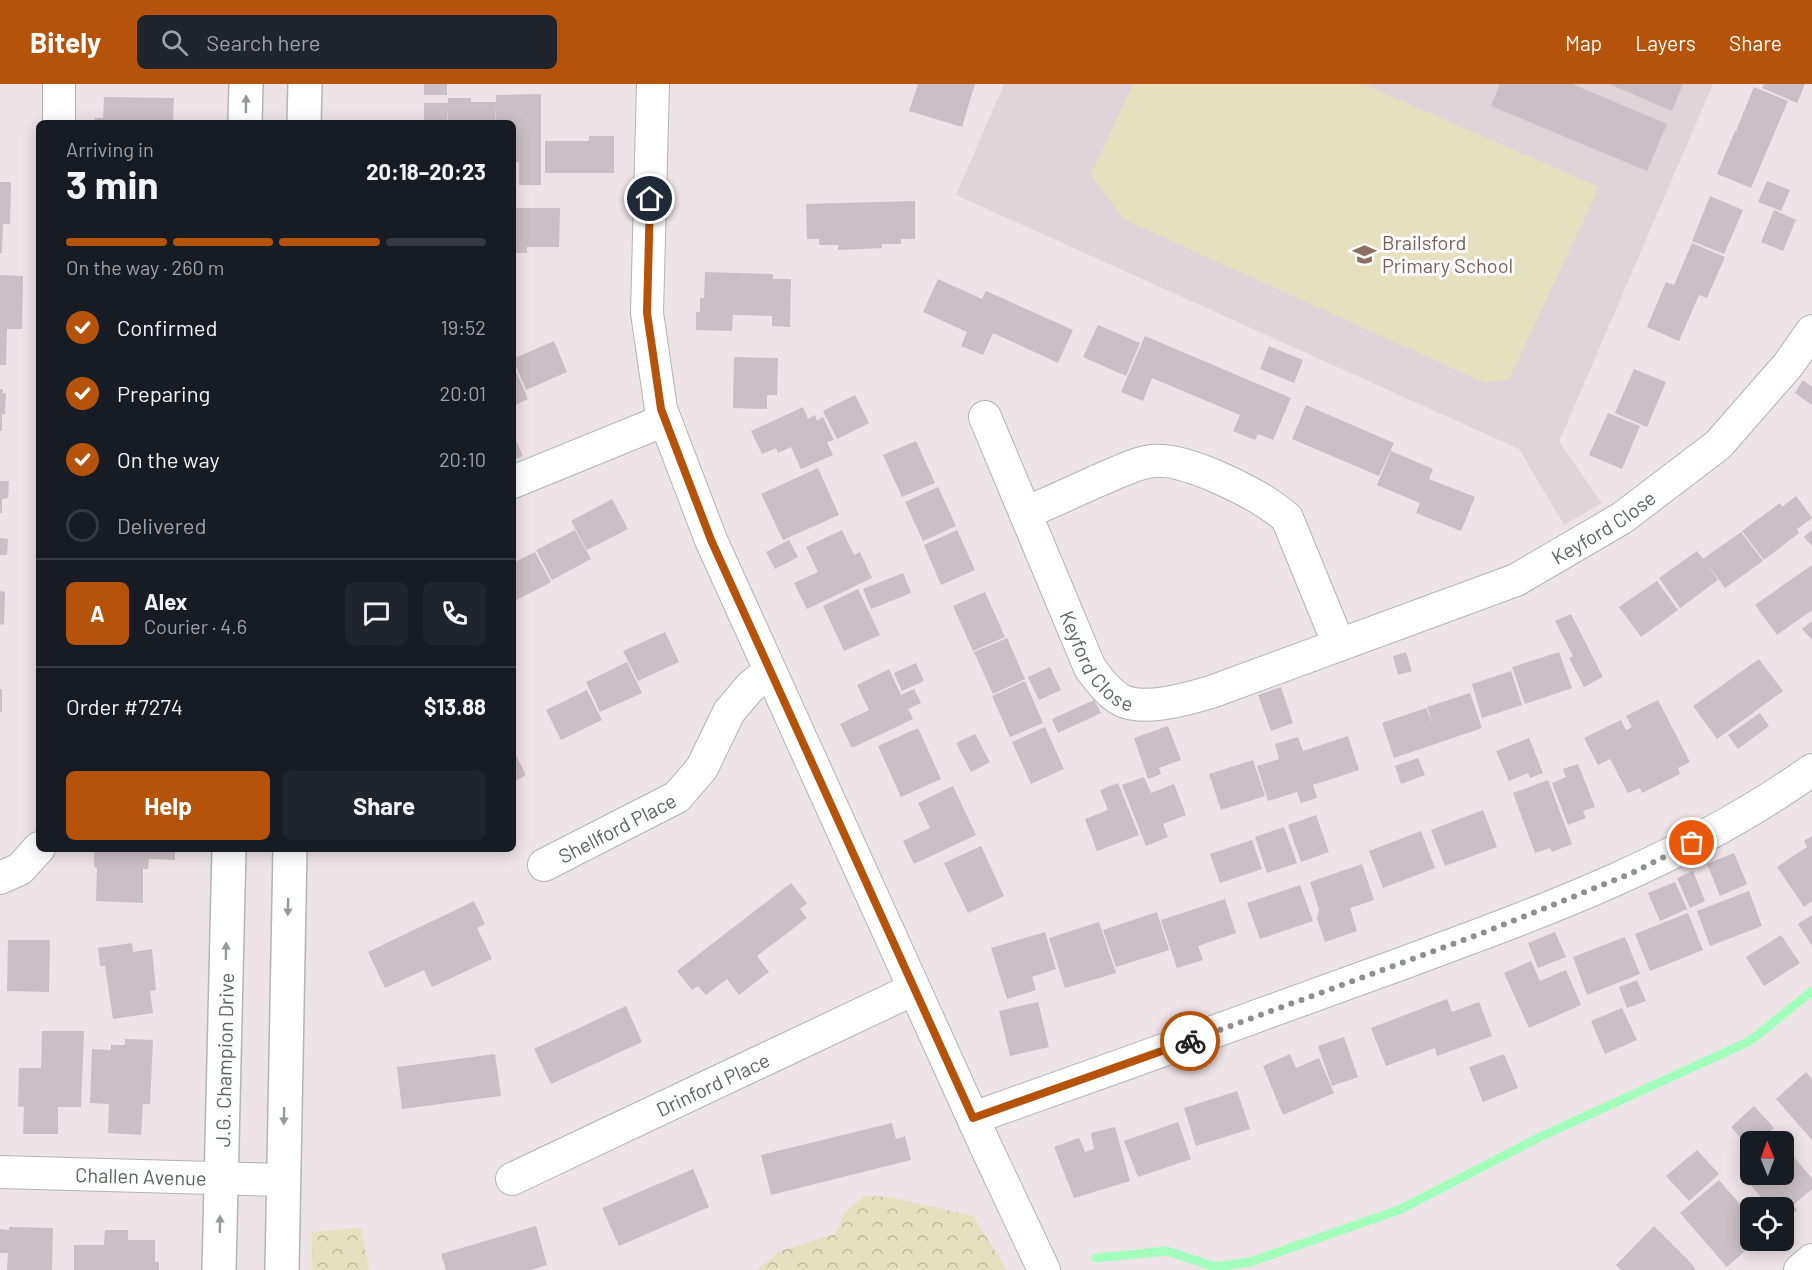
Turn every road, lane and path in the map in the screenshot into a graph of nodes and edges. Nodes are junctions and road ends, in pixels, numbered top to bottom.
1 (59, 84) edge
2 (246, 84) edge
3 (304, 84) edge
4 (653, 84) edge
5 (59, 120) edge
6 (245, 120) edge
7 (304, 120) edge
8 (1812, 331) edge
9 (985, 417) dead end
10 (665, 420) junction
11 (516, 481) edge
12 (1025, 513) junction
13 (1339, 645) junction
14 (770, 671) junction
15 (1812, 770) edge
16 (36, 851) edge
17 (229, 852) edge
18 (290, 852) edge
19 (544, 866) dead end
20 (0, 878) edge
21 (914, 989) junction
22 (973, 1118) junction
23 (0, 1172) edge
24 (221, 1178) junction
25 (283, 1179) junction
26 (512, 1179) dead end
27 (1812, 1260) edge
28 (219, 1270) edge
29 (282, 1270) edge
30 (1044, 1270) edge
31 (1800, 1270) edge

1 - 5 street
6 -> 2 main road
3 - 7 main road
4 - 10 street
8 - 13 street, Keyford Close
9 - 12 street, Keyford Close
10 - 11 street
10 - 14 street
12 - 13 street
12 - 13 street, Keyford Close
14 - 19 street, Shellford Place
14 - 21 street
15 - 22 street
16 - 20 street
24 -> 17 main road, J.G. Champion Drive
18 -> 25 main road
21 - 22 street
21 - 26 street, Drinford Place
22 - 30 street
23 - 24 street, Challen Avenue
24 - 25 street, Challen Avenue
28 -> 24 main road, J.G. Champion Drive
25 - 29 main road
27 - 31 street

